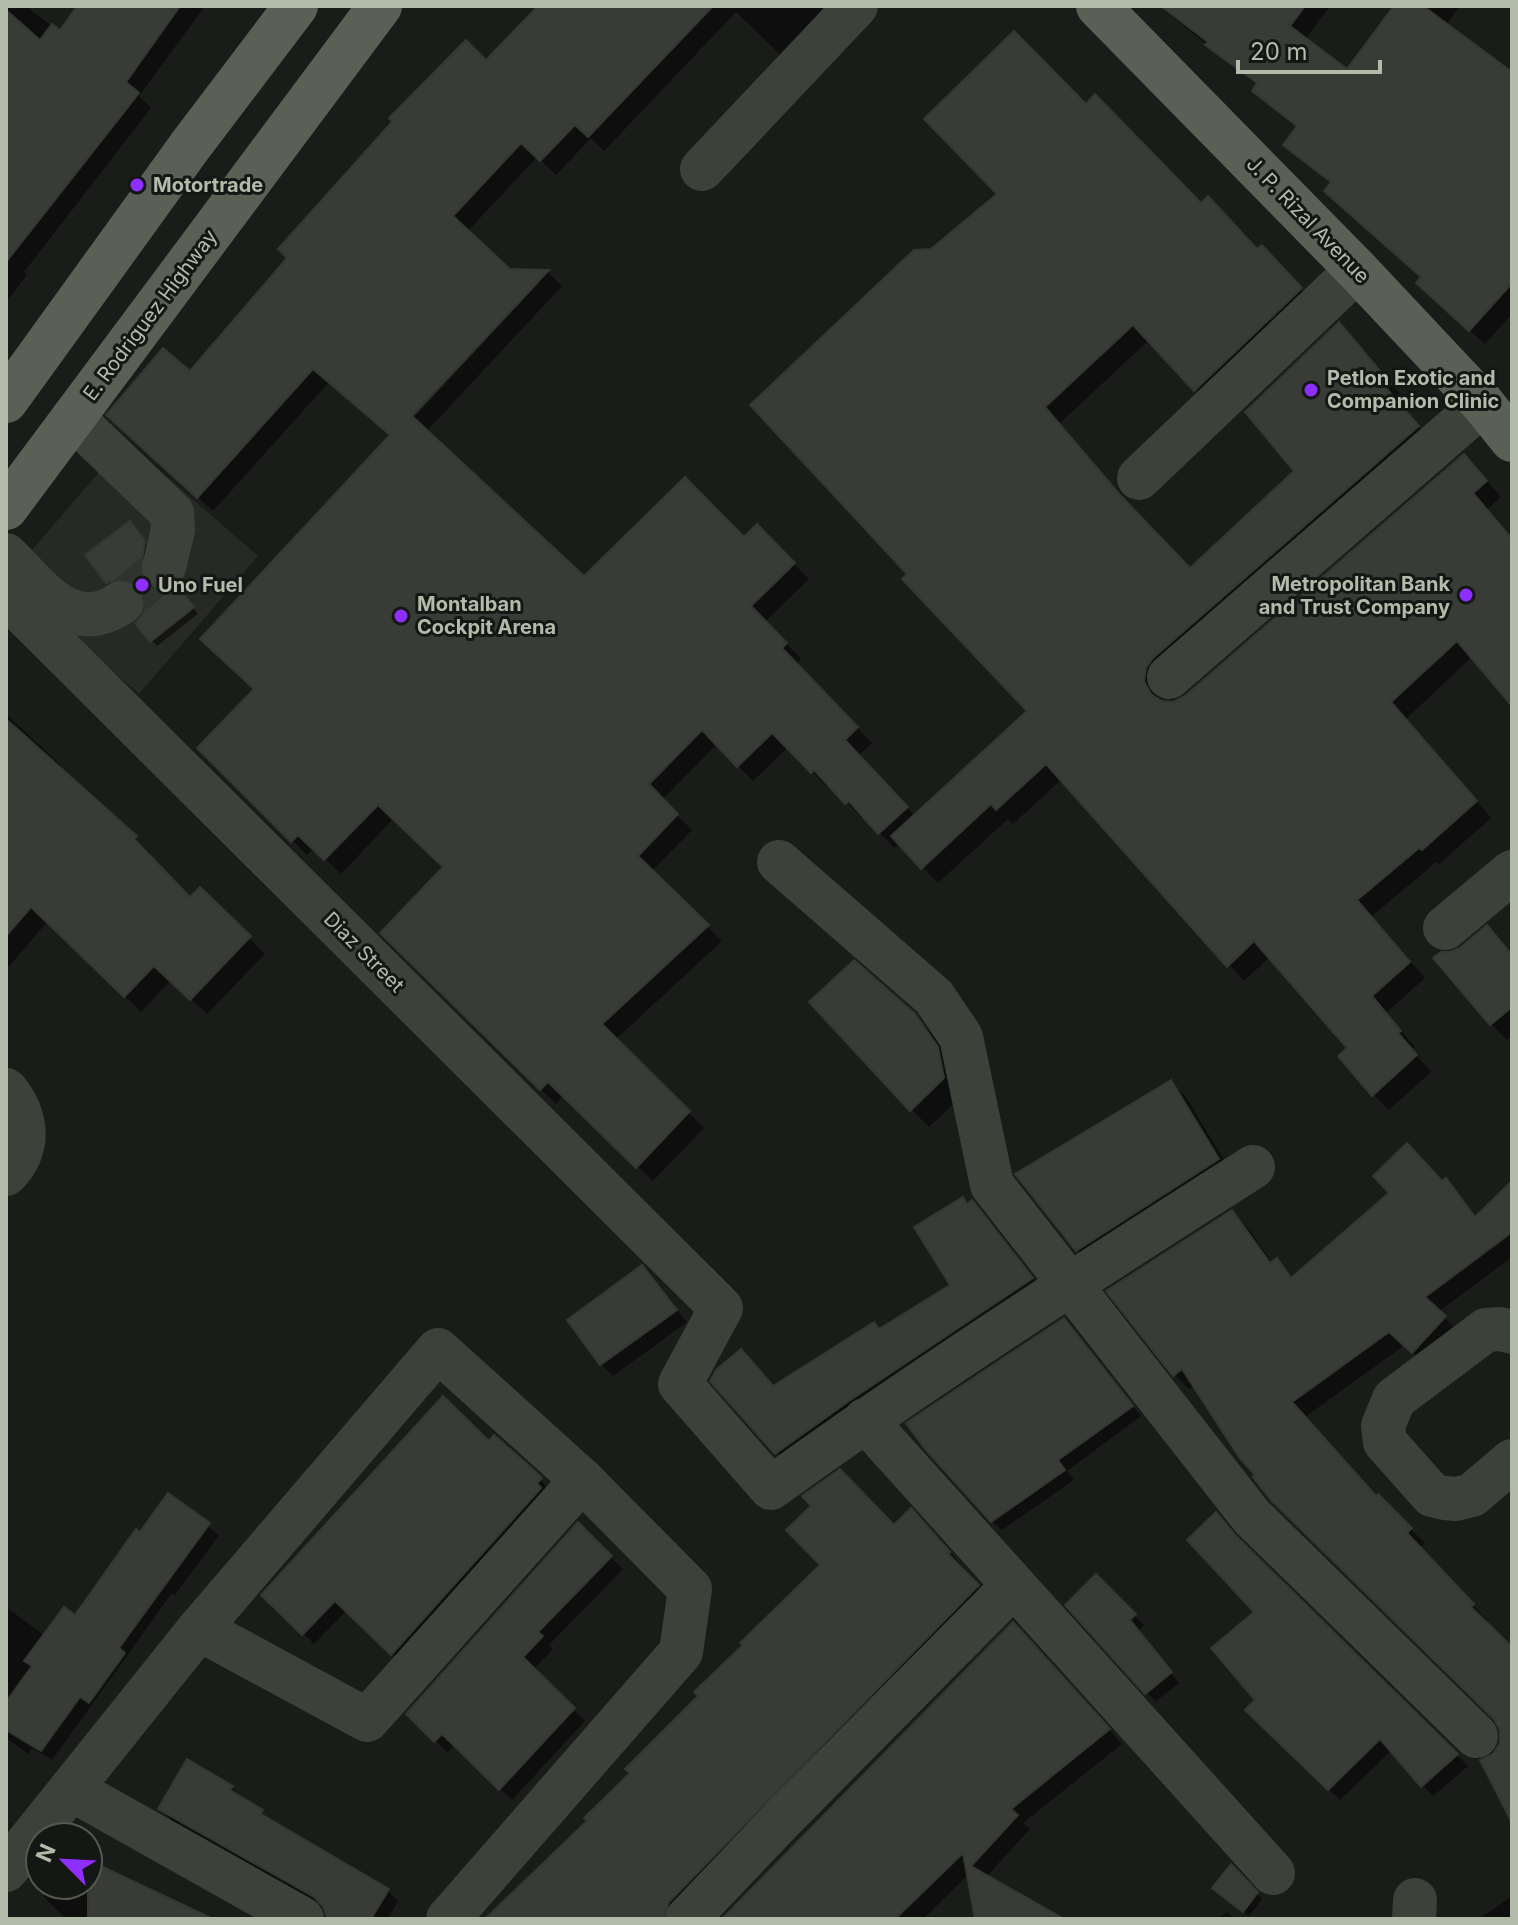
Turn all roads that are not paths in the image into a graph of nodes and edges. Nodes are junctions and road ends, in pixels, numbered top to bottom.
1 (296, 6) edge
2 (380, 6) edge
3 (856, 6) edge
4 (1098, 6) edge
5 (702, 169) dead end
6 (1357, 270) junction
7 (6, 401) edge
8 (1483, 404) junction
9 (73, 418) junction
10 (1512, 440) edge
11 (1139, 478) dead end
12 (6, 508) edge
13 (6, 555) edge
14 (164, 567) tunnel mouth
15 (6, 596) edge
16 (121, 603) tunnel mouth
17 (1169, 677) dead end
18 (779, 862) dead end
19 (1512, 872) edge
20 (1445, 928) dead end
21 (6, 1090) edge
22 (1253, 1167) dead end
23 (6, 1174) edge
24 (1070, 1283) junction
25 (1512, 1332) edge
26 (865, 1420) junction
27 (1512, 1461) edge
28 (582, 1480) junction
29 (1013, 1586) junction
30 (199, 1629) junction
31 (1476, 1736) dead end
32 (71, 1789) junction
33 (6, 1870) edge
34 (1273, 1873) dead end
35 (302, 1919) edge
36 (448, 1919) edge
37 (687, 1919) edge

1 - 7 main road
2 - 9 main road, E. Rodriguez Highway
3 - 5 street
4 - 6 main road, J. P. Rizal Avenue
6 - 8 main road, J. P. Rizal Avenue
6 - 11 street
8 - 10 main road, J. P. Rizal Avenue
8 - 17 street
9 - 12 main road, E. Rodriguez Highway
9 - 14 street
13 - 16 street
15 - 26 street, Diaz Street
18 - 24 street
19 - 20 street
21 - 23 street
22 - 24 street
24 - 26 street
24 - 31 street
25 - 27 street
26 - 29 street
28 - 30 street
28 - 30 street
28 - 36 street
29 - 34 street
29 - 37 street
30 - 32 street
32 - 33 street
32 - 35 street

